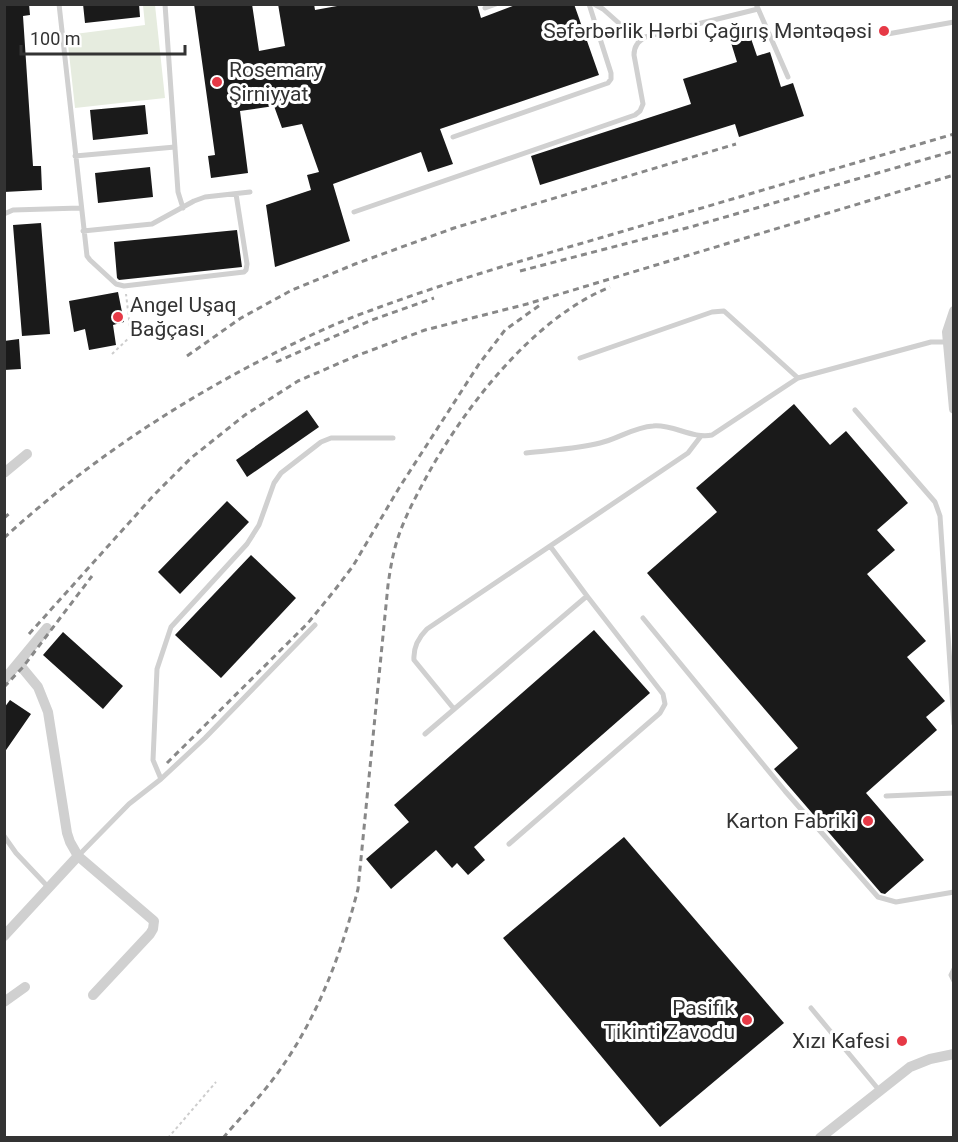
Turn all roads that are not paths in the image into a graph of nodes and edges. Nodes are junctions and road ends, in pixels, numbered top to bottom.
1 (59, 4) edge
2 (165, 4) edge
3 (496, 4) edge
4 (589, 4) edge
5 (594, 4) edge
6 (757, 7) edge
7 (485, 8) dead end
8 (954, 22) edge
9 (882, 35) dead end
10 (639, 41) junction
11 (788, 77) dead end
12 (453, 137) dead end
13 (175, 147) junction
14 (75, 156) junction
15 (250, 192) dead end
16 (236, 194) junction
17 (80, 208) junction
18 (183, 208) junction
19 (354, 212) dead end
20 (4, 214) edge
21 (83, 231) junction
22 (954, 311) edge
23 (947, 342) junction
24 (580, 358) dead end
25 (951, 358) edge
26 (798, 378) junction
27 (954, 409) edge
28 (855, 410) dead end
29 (701, 436) junction
30 (393, 438) dead end
31 (526, 453) dead end
32 (27, 454) dead end
33 (4, 473) edge
34 (550, 546) junction
35 (587, 596) junction
36 (643, 618) dead end
37 (315, 625) dead end
38 (47, 628) dead end
39 (19, 664) junction
40 (4, 680) edge
41 (454, 710) junction
42 (954, 724) edge
43 (425, 734) dead end
44 (161, 779) junction
45 (954, 793) edge
46 (886, 796) dead end
47 (4, 836) edge
48 (509, 844) dead end
49 (78, 856) junction
50 (50, 889) junction
51 (954, 892) edge
52 (4, 936) edge
53 (954, 969) edge
54 (954, 981) edge
55 (25, 987) dead end
56 (93, 995) dead end
57 (4, 1002) edge
58 (811, 1008) dead end
59 (954, 1054) edge
60 (879, 1090) junction
61 (820, 1137) edge

1 - 14 lane
2 - 13 lane
3 - 7 lane
4 - 12 lane
5 - 10 lane
6 - 10 lane
6 - 11 lane
8 - 9 lane
10 - 19 lane
13 - 14 lane
13 - 18 lane
14 - 17 lane
15 - 16 lane
16 - 18 lane
16 - 21 lane
17 - 20 lane
17 - 21 lane
18 - 21 lane
22 - 23 street
23 - 25 street
23 - 26 lane
24 - 26 lane
25 - 27 street
26 - 29 lane
28 - 42 lane
29 - 31 lane
29 - 34 lane
30 - 44 lane
32 - 33 street
34 - 35 lane
34 - 41 lane
35 - 41 lane
35 - 48 lane
36 - 51 lane
37 - 44 lane
38 - 39 street
39 - 40 street
39 - 49 street
41 - 43 lane
44 - 49 lane
45 - 46 lane
47 - 50 lane
49 - 50 street
49 - 56 street
50 - 52 street
53 - 54 lane
55 - 57 street
58 - 60 lane
59 - 60 street
60 - 61 street

